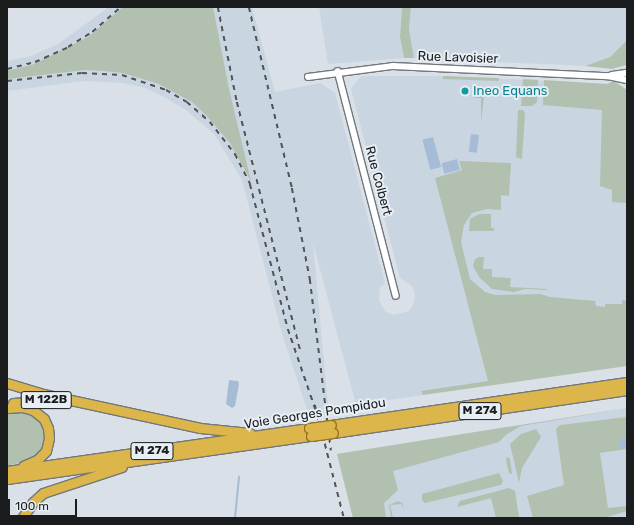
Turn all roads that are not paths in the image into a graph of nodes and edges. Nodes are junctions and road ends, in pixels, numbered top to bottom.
1 (338, 71) junction
2 (627, 73) edge
3 (608, 76) junction
4 (308, 77) dead end
5 (627, 80) edge
6 (396, 296) dead end
7 (627, 382) edge
8 (7, 383) edge
9 (627, 390) edge
10 (85, 403) junction
11 (7, 405) edge
12 (7, 408) edge
13 (297, 429) junction
14 (332, 429) junction
15 (310, 432) junction
16 (154, 458) junction
17 (7, 471) edge
18 (7, 479) edge
19 (22, 518) edge

1 - 3 street, Rue Lavoisier
1 - 4 street, Rue Lavoisier
1 - 6 street, Rue Colbert
2 - 3 street, Rue Lavoisier
3 - 5 street, Rue Lavoisier
7 - 14 highway, Voie Georges Pompidou / M 274
8 - 10 highway
9 - 14 highway, Voie Georges Pompidou / M 274
10 - 11 highway, M 122B
10 - 13 highway
12 - 17 highway
13 - 15 highway, Voie Georges Pompidou / M 274
13 - 17 highway, Voie Georges Pompidou / M 274
14 - 15 highway, Voie Georges Pompidou / M 274, bridge
15 - 16 highway, Voie Georges Pompidou / M 274
16 - 18 highway, Voie Georges Pompidou / M 274
16 - 19 highway

